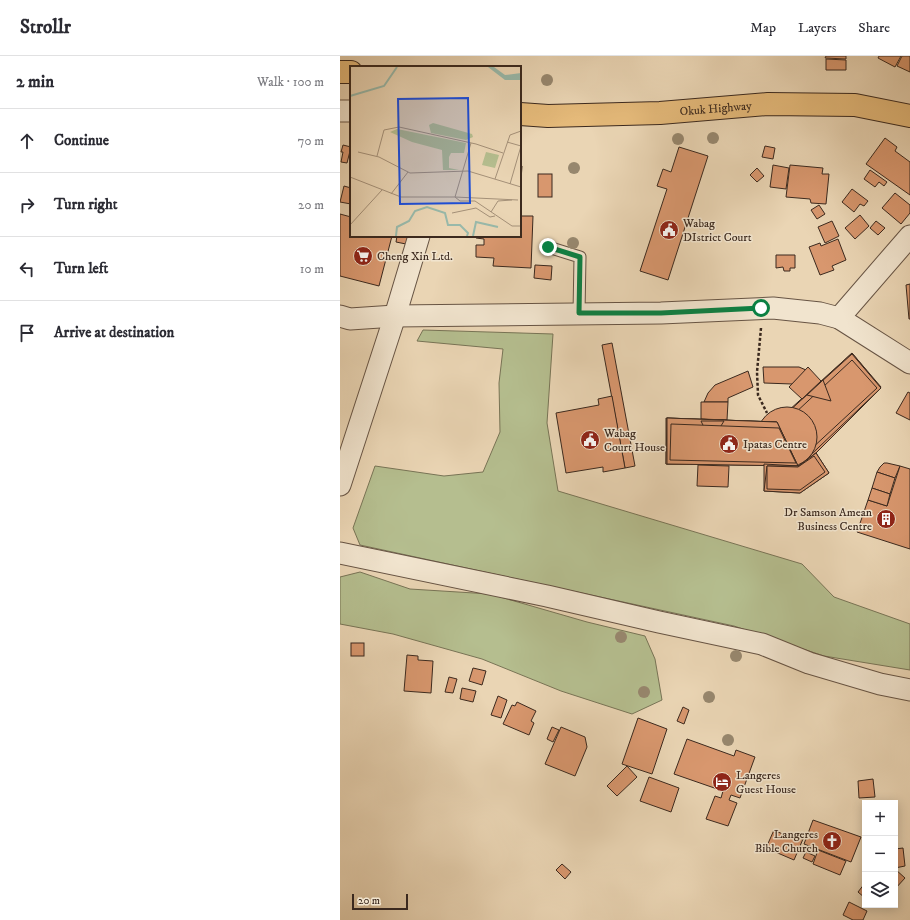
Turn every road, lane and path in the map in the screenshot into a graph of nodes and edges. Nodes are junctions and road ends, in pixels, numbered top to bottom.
1 (521, 114) edge
2 (910, 116) edge
3 (910, 236) edge
4 (419, 237) edge
5 (548, 247) dead end
6 (579, 313) junction
7 (340, 316) edge
8 (395, 316) junction
9 (839, 318) junction
10 (761, 328) dead end
11 (910, 363) edge
12 (768, 413) dead end
13 (340, 485) edge
14 (340, 553) edge
15 (910, 690) edge

1 - 2 main road, Okuk Highway
3 - 9 street
4 - 8 street
5 - 6 lane
6 - 8 street
6 - 9 street
7 - 8 street
8 - 13 street
9 - 11 street
10 - 12 path
14 - 15 street

